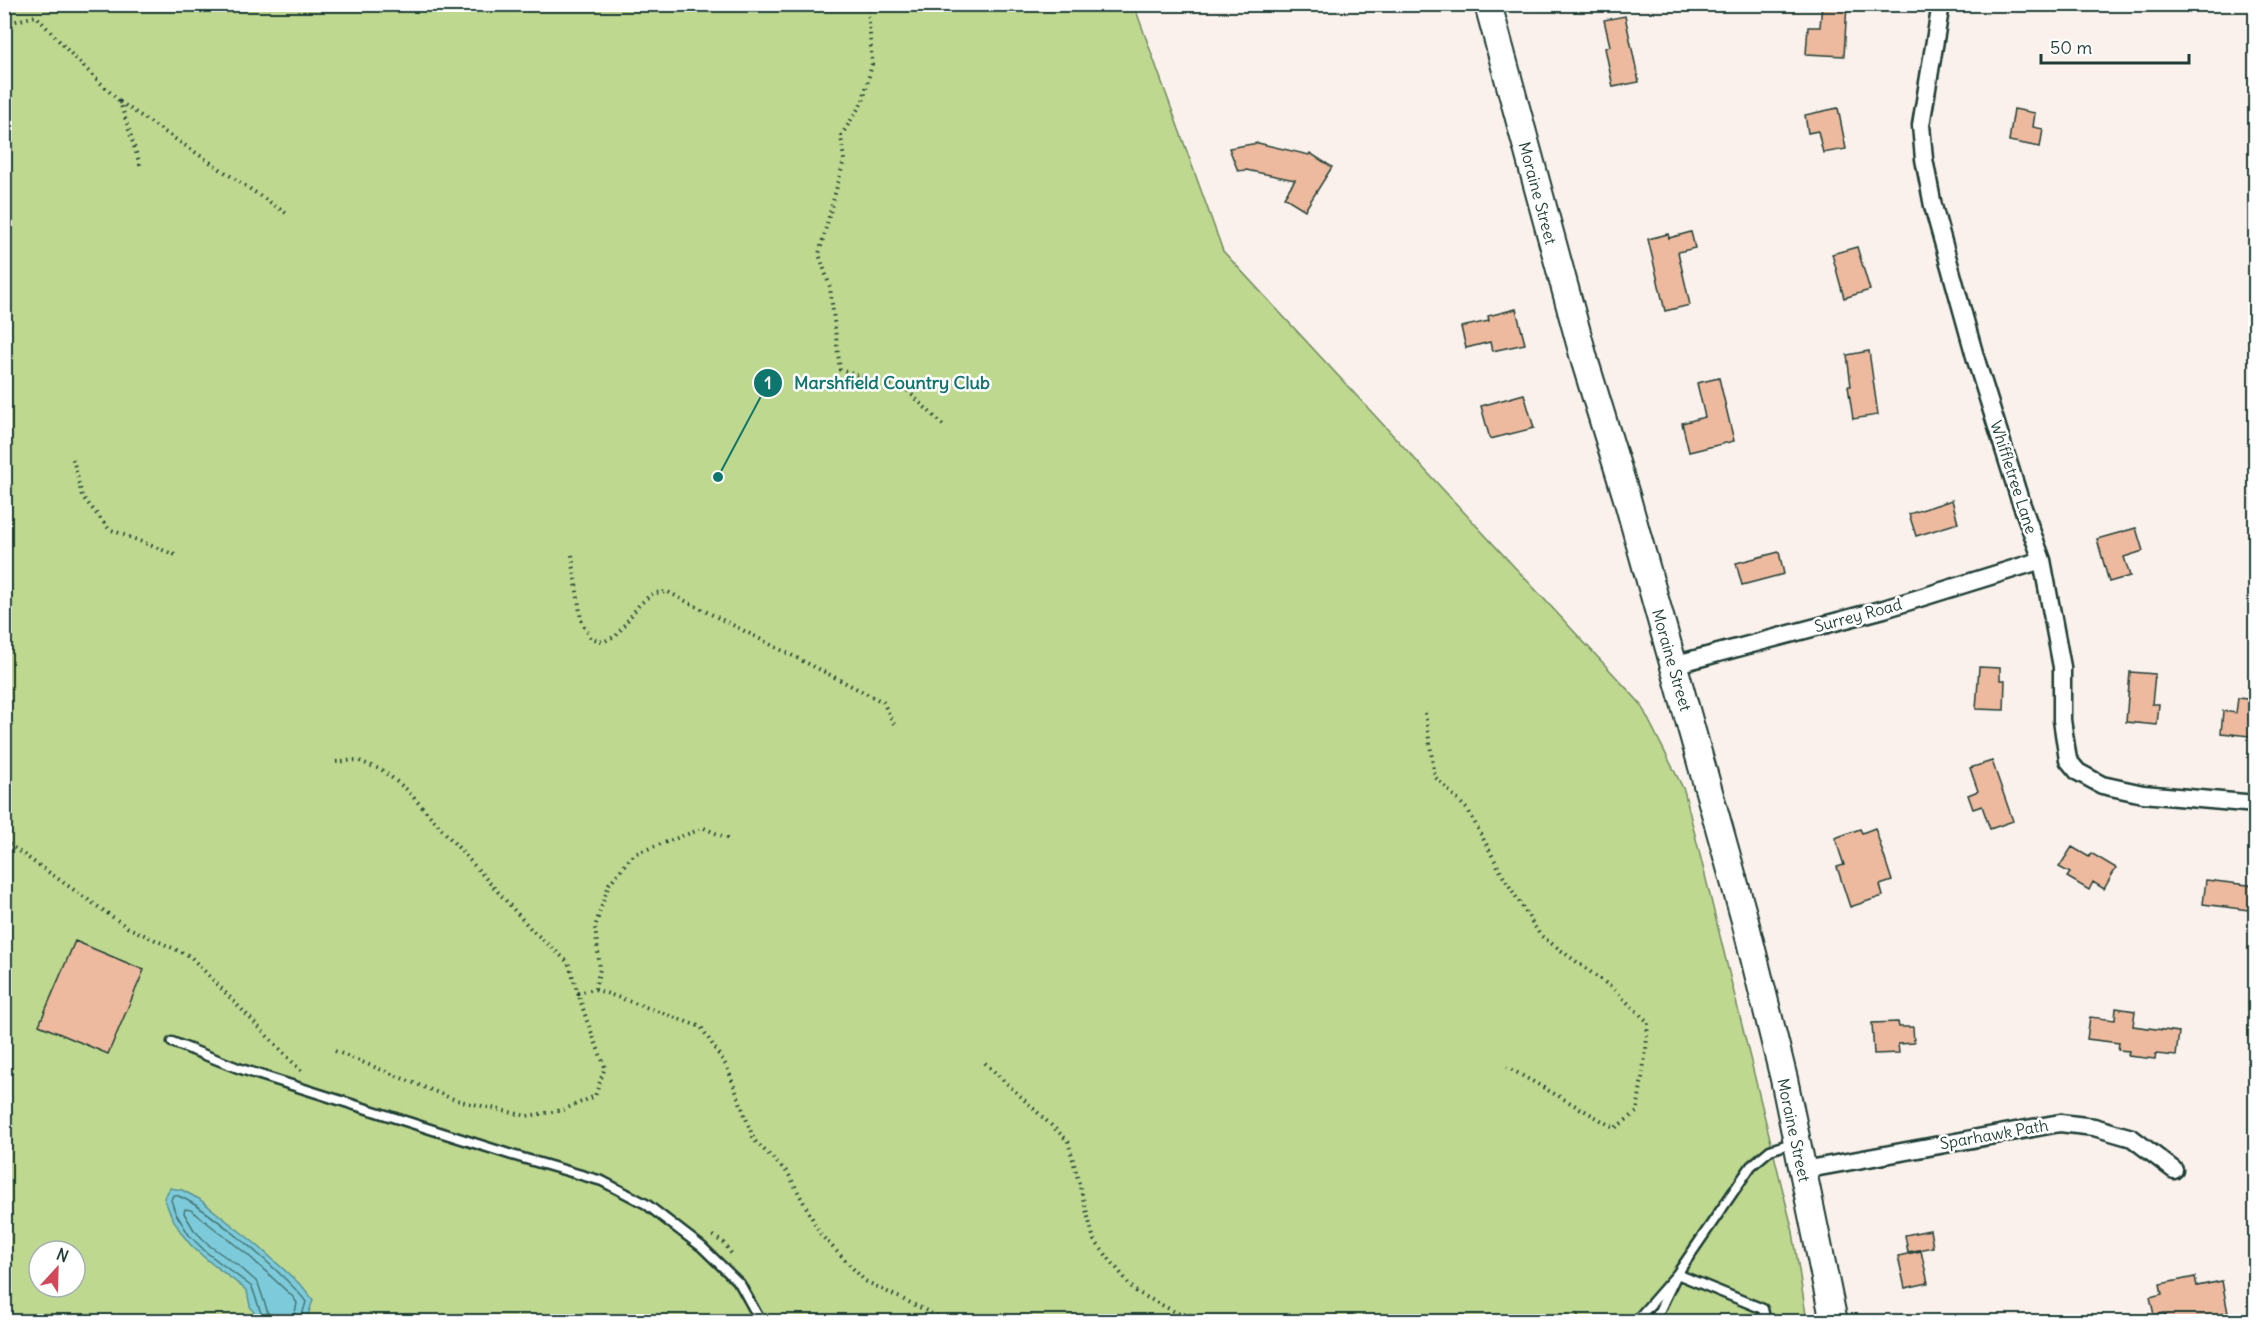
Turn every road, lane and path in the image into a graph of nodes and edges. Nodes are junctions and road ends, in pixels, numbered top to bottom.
1 (868, 4) edge
2 (1488, 4) edge
3 (1941, 4) edge
4 (4, 24) edge
5 (120, 102) junction
6 (140, 165) dead end
7 (289, 215) dead end
8 (943, 425) dead end
9 (73, 459) dead end
10 (572, 555) dead end
11 (178, 556) dead end
12 (2042, 560) junction
13 (1673, 665) junction
14 (1425, 713) dead end
15 (894, 723) dead end
16 (336, 762) dead end
17 (2256, 804) edge
18 (729, 839) dead end
19 (4, 841) edge
20 (595, 989) junction
21 (578, 993) junction
22 (172, 1042) dead end
23 (335, 1051) dead end
24 (985, 1063) dead end
25 (1506, 1067) dead end
26 (310, 1081) dead end
27 (1797, 1142) junction
28 (1803, 1170) junction
29 (2174, 1170) dead end
30 (1677, 1274) junction
31 (1581, 1313) dead end
32 (762, 1322) edge
33 (950, 1322) edge
34 (1278, 1322) edge
35 (1437, 1322) edge
36 (1484, 1322) edge
37 (1567, 1322) edge
38 (1635, 1322) edge
39 (1653, 1322) edge
40 (1766, 1322) edge
41 (1833, 1322) edge

1 - 8 path
2 - 13 main road, Moraine Street
3 - 12 street, Whiffletree Lane
4 - 5 path
5 - 6 path
5 - 7 path
9 - 11 path
10 - 15 path
12 - 13 street, Surrey Road
12 - 17 street, Whiffletree Lane
13 - 27 main road, Moraine Street
14 - 25 path
16 - 21 path
18 - 20 path
19 - 26 path
20 - 21 path
20 - 33 path
21 - 23 path
22 - 32 lane
24 - 34 path
27 - 28 main road, Moraine Street
27 - 30 lane
28 - 29 street, Sparhawk Path
28 - 41 main road, Moraine Street
30 - 38 lane
30 - 39 lane
30 - 40 lane
31 - 37 path
35 - 36 path

